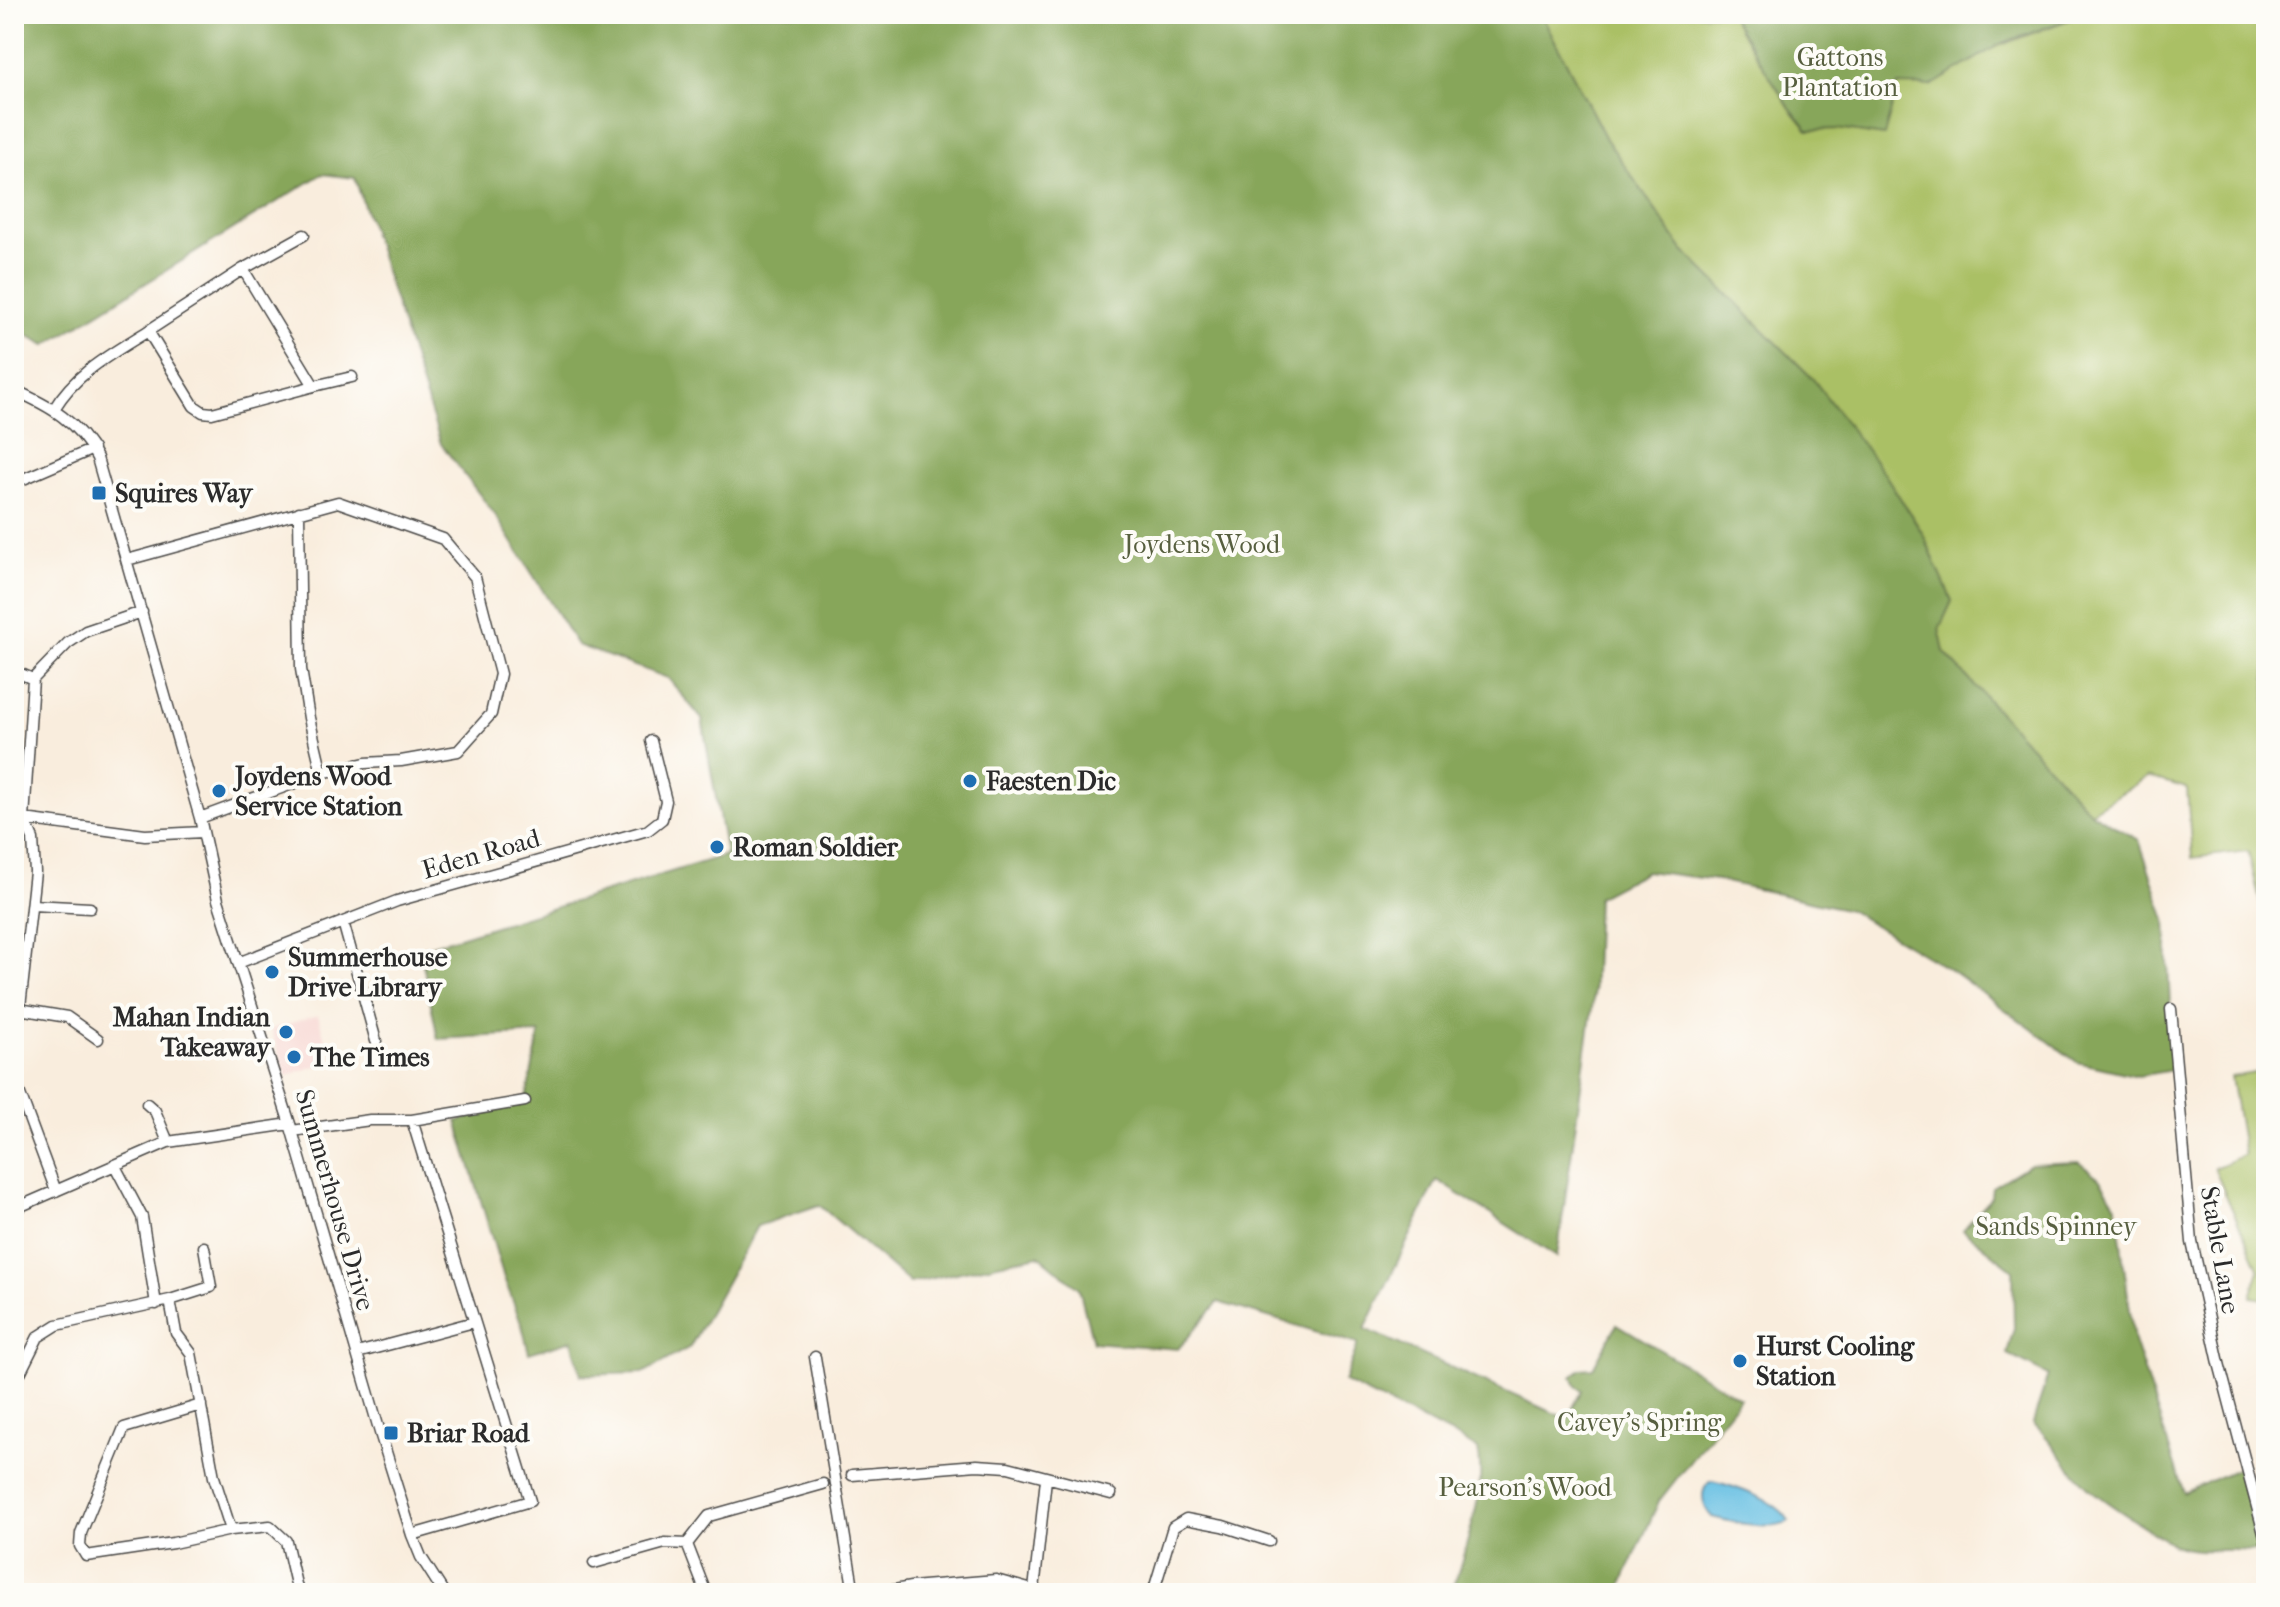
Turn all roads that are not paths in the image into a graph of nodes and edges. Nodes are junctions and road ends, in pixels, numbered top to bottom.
1 (304, 235) dead end
2 (243, 269) junction
3 (148, 331) junction
4 (352, 377) dead end
5 (314, 386) junction
6 (14, 390) edge
7 (54, 409) junction
8 (93, 449) junction
9 (14, 483) edge
10 (299, 512) junction
11 (127, 560) junction
12 (142, 612) junction
13 (14, 671) edge
14 (33, 679) junction
15 (651, 741) dead end
16 (322, 773) junction
17 (200, 818) junction
18 (24, 819) junction
19 (203, 832) junction
20 (32, 905) junction
21 (90, 908) dead end
22 (343, 922) junction
23 (238, 963) junction
24 (19, 1009) junction
25 (2171, 1009) dead end
26 (98, 1039) dead end
27 (376, 1041) dead end
28 (14, 1061) edge
29 (14, 1078) edge
30 (525, 1101) dead end
31 (147, 1104) dead end
32 (412, 1120) junction
33 (291, 1127) junction
34 (168, 1142) junction
35 (115, 1166) junction
36 (56, 1191) junction
37 (14, 1209) edge
38 (204, 1247) dead end
39 (170, 1300) junction
40 (156, 1304) junction
41 (474, 1322) junction
42 (357, 1353) junction
43 (815, 1357) dead end
44 (14, 1385) edge
45 (201, 1405) junction
46 (852, 1475) dead end
47 (1046, 1479) junction
48 (823, 1484) dead end
49 (1111, 1494) dead end
50 (231, 1530) junction
51 (412, 1535) junction
52 (1269, 1541) dead end
53 (2266, 1541) edge
54 (687, 1544) junction
55 (594, 1563) dead end
56 (1039, 1592) edge
57 (298, 1593) edge
58 (444, 1593) edge
59 (706, 1593) edge
60 (854, 1593) edge
61 (878, 1593) edge
62 (1153, 1593) edge

1 - 2 street
2 - 3 street
2 - 5 street
3 - 5 street
3 - 7 street
4 - 5 street
6 - 7 street, Summerhouse Drive
7 - 8 street, Summerhouse Drive
8 - 9 street
8 - 11 street, Summerhouse Drive
10 - 11 street
10 - 16 street
10 - 16 street
11 - 12 street, Summerhouse Drive
12 - 14 street
12 - 17 street, Summerhouse Drive
13 - 14 street
14 - 18 street
15 - 22 street, Eden Road
16 - 17 street
17 - 19 street, Summerhouse Drive
18 - 19 street
18 - 20 street
19 - 23 street, Summerhouse Drive
20 - 21 street
20 - 24 street
22 - 23 street, Eden Road
22 - 27 street
23 - 33 street, Summerhouse Drive
24 - 26 street
24 - 28 street
25 - 53 street, Stable Lane
29 - 36 street
30 - 32 street
31 - 34 street
32 - 33 street
32 - 41 street
33 - 34 street
33 - 42 street, Summerhouse Drive
34 - 35 street
35 - 36 street
35 - 40 street
36 - 37 street
38 - 39 street
39 - 40 street
39 - 45 street
40 - 44 street
41 - 42 street
41 - 51 street
42 - 51 street, Summerhouse Drive
43 - 60 street
45 - 50 street
45 - 50 street
46 - 47 street
47 - 49 street
47 - 56 street
48 - 54 street
50 - 57 street
51 - 58 street, Summerhouse Drive
52 - 62 street
54 - 55 street
54 - 59 street
56 - 61 street

